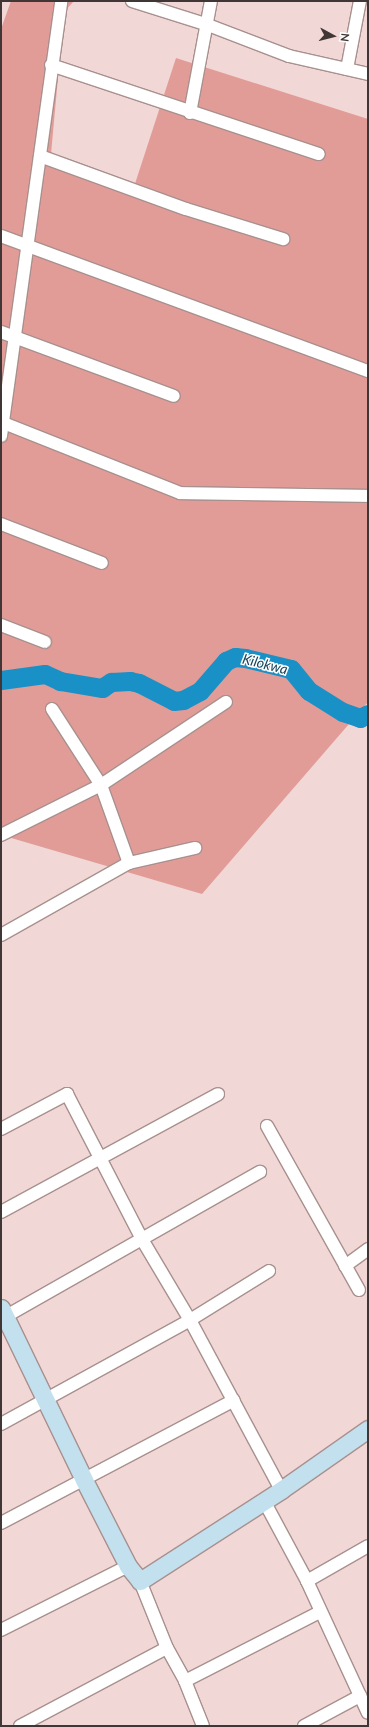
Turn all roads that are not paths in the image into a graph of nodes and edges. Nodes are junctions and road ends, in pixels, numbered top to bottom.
1 (61, 1) edge
2 (132, 1) edge
3 (211, 1) edge
4 (360, 1) edge
5 (208, 25) junction
6 (51, 65) junction
7 (347, 69) junction
8 (368, 74) edge
9 (190, 113) junction
10 (319, 154) dead end
11 (40, 156) junction
12 (1, 236) edge
13 (283, 239) dead end
14 (27, 244) junction
15 (1, 332) edge
16 (15, 338) junction
17 (368, 371) edge
18 (174, 396) dead end
19 (2, 423) edge
20 (1, 436) edge
21 (368, 496) edge
22 (1, 524) edge
23 (102, 563) dead end
24 (1, 625) edge
25 (45, 642) dead end
26 (226, 702) dead end
27 (52, 709) dead end
28 (101, 785) junction
29 (1, 835) edge
30 (195, 848) dead end
31 (129, 863) junction
32 (1, 935) edge
33 (218, 1094) dead end
34 (267, 1126) dead end
35 (1, 1129) edge
36 (100, 1158) junction
37 (260, 1172) dead end
38 (1, 1212) edge
39 (143, 1241) junction
40 (368, 1249) edge
41 (345, 1266) junction
42 (269, 1272) dead end
43 (359, 1290) dead end
44 (2, 1315) edge
45 (190, 1320) junction
46 (234, 1400) junction
47 (44, 1401) junction
48 (1, 1424) edge
49 (368, 1429) edge
50 (84, 1480) junction
51 (281, 1490) junction
52 (264, 1501) junction
53 (1, 1523) edge
54 (368, 1546) edge
55 (128, 1566) junction
56 (140, 1581) junction
57 (307, 1582) junction
58 (320, 1612) junction
59 (1, 1630) edge
60 (167, 1648) junction
61 (185, 1681) junction
62 (360, 1696) junction
63 (368, 1712) edge
64 (20, 1726) edge
65 (203, 1726) edge
66 (304, 1726) edge

1 - 6 street
2 - 5 street
3 - 5 street
4 - 7 street
5 - 7 street
5 - 9 street
6 - 9 street
6 - 11 street
7 - 8 street
9 - 10 street
11 - 13 street
11 - 14 street
12 - 14 street
14 - 16 street
14 - 17 street
15 - 16 street
16 - 18 street
16 - 19 street
19 - 20 street
19 - 21 street
22 - 23 street
24 - 25 street
26 - 28 street
27 - 28 street
28 - 29 street
28 - 31 street
30 - 31 street
31 - 32 street
33 - 36 street
34 - 41 street
35 - 36 street
36 - 38 street
36 - 39 street
37 - 39 street
39 - 44 street
39 - 45 street
40 - 41 street
41 - 43 street
42 - 45 street
44 - 47 street
45 - 46 street
45 - 47 street
46 - 50 street
46 - 51 street
47 - 48 street
47 - 50 street
49 - 51 street
50 - 53 street
50 - 55 street
51 - 52 street
52 - 56 street
52 - 57 street
54 - 57 street
55 - 56 street
55 - 59 street
56 - 60 street
57 - 58 street
58 - 61 street
58 - 62 street
60 - 61 street
60 - 64 street
61 - 65 street
62 - 63 street
62 - 66 street

